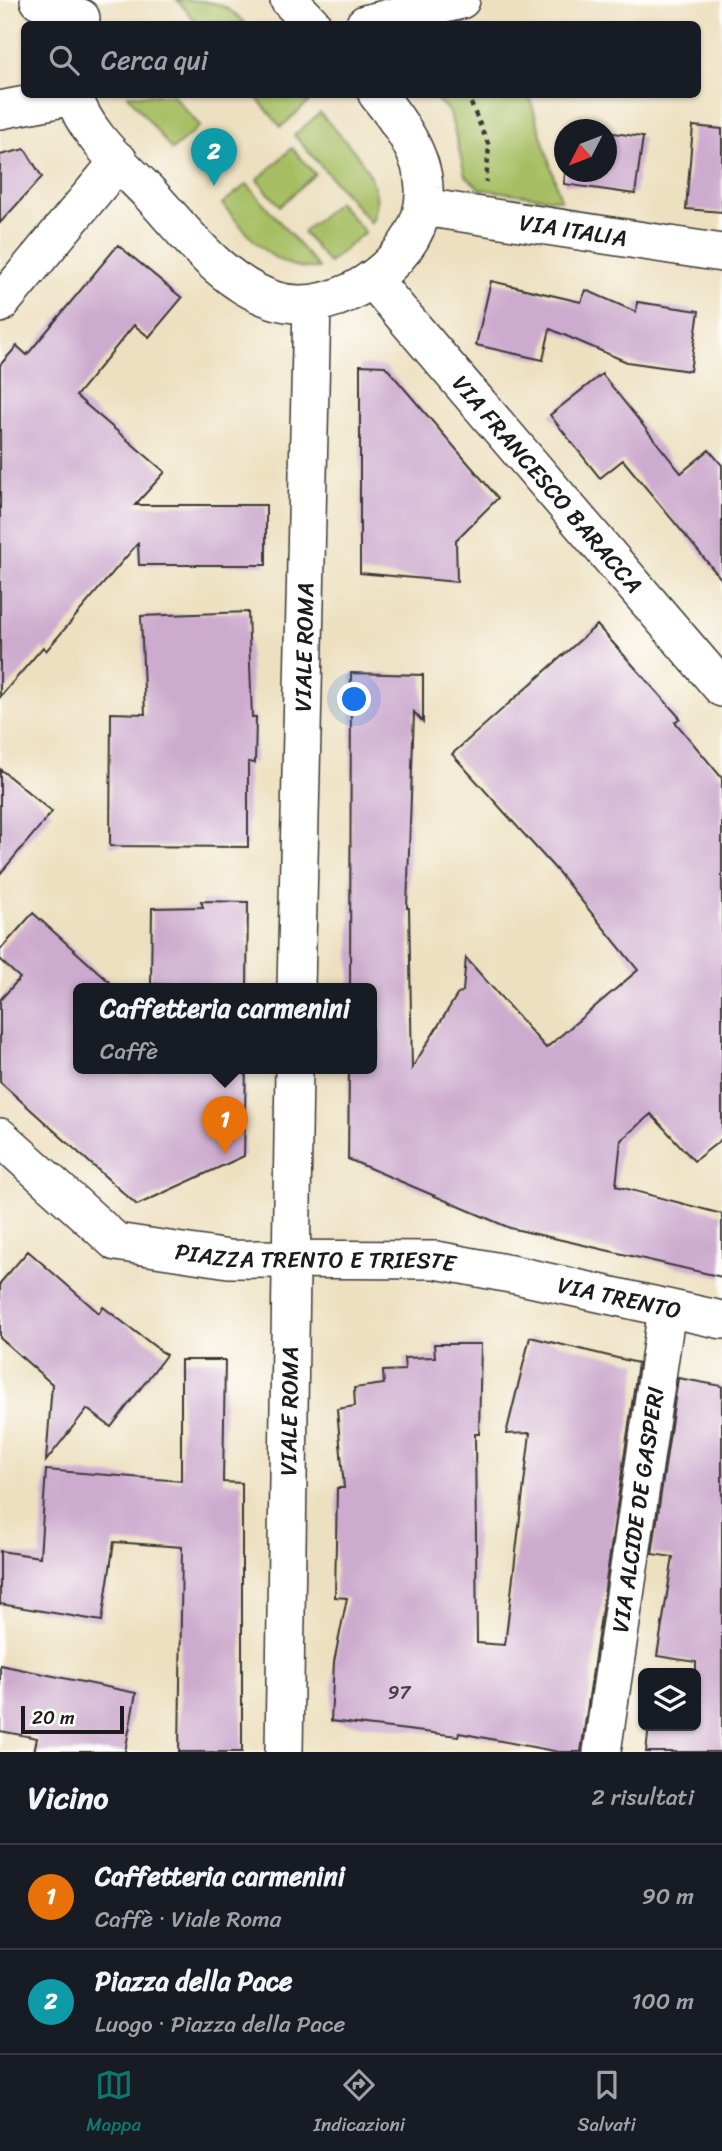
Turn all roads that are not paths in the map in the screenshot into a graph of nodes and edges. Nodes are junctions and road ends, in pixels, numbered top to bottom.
1 (39, 0) edge
2 (289, 0) edge
3 (461, 0) edge
4 (84, 14) edge
5 (309, 21) edge
6 (377, 21) edge
7 (58, 98) edge
8 (75, 98) edge
9 (380, 98) edge
10 (0, 110) edge
11 (119, 161) junction
12 (424, 207) junction
13 (722, 253) edge
14 (372, 279) junction
15 (0, 304) edge
16 (312, 304) junction
17 (722, 688) edge
18 (296, 983) edge
19 (294, 1074) edge
20 (0, 1137) edge
21 (291, 1259) junction
22 (516, 1275) joint
23 (667, 1309) junction
24 (720, 1318) edge
25 (284, 1752) edge
26 (602, 1752) edge

1 - 4 street
2 - 5 street
3 - 6 street
7 - 10 street
8 - 11 street
9 - 12 street
11 - 15 street
11 - 16 street
12 - 13 street, VIA ITALIA
12 - 14 street
14 - 16 street
14 - 17 street, VIA FRANCESCO BARACCA
16 - 18 street, VIALE ROMA
19 - 21 street, VIALE ROMA
20 - 21 street, PIAZZA TRENTO E TRIESTE
21 - 22 street, PIAZZA TRENTO E TRIESTE
21 - 25 street, VIALE ROMA
22 - 23 street, VIA TRENTO
23 - 24 street, VIA TRENTO
23 - 26 street, VIA ALCIDE DE GASPERI

